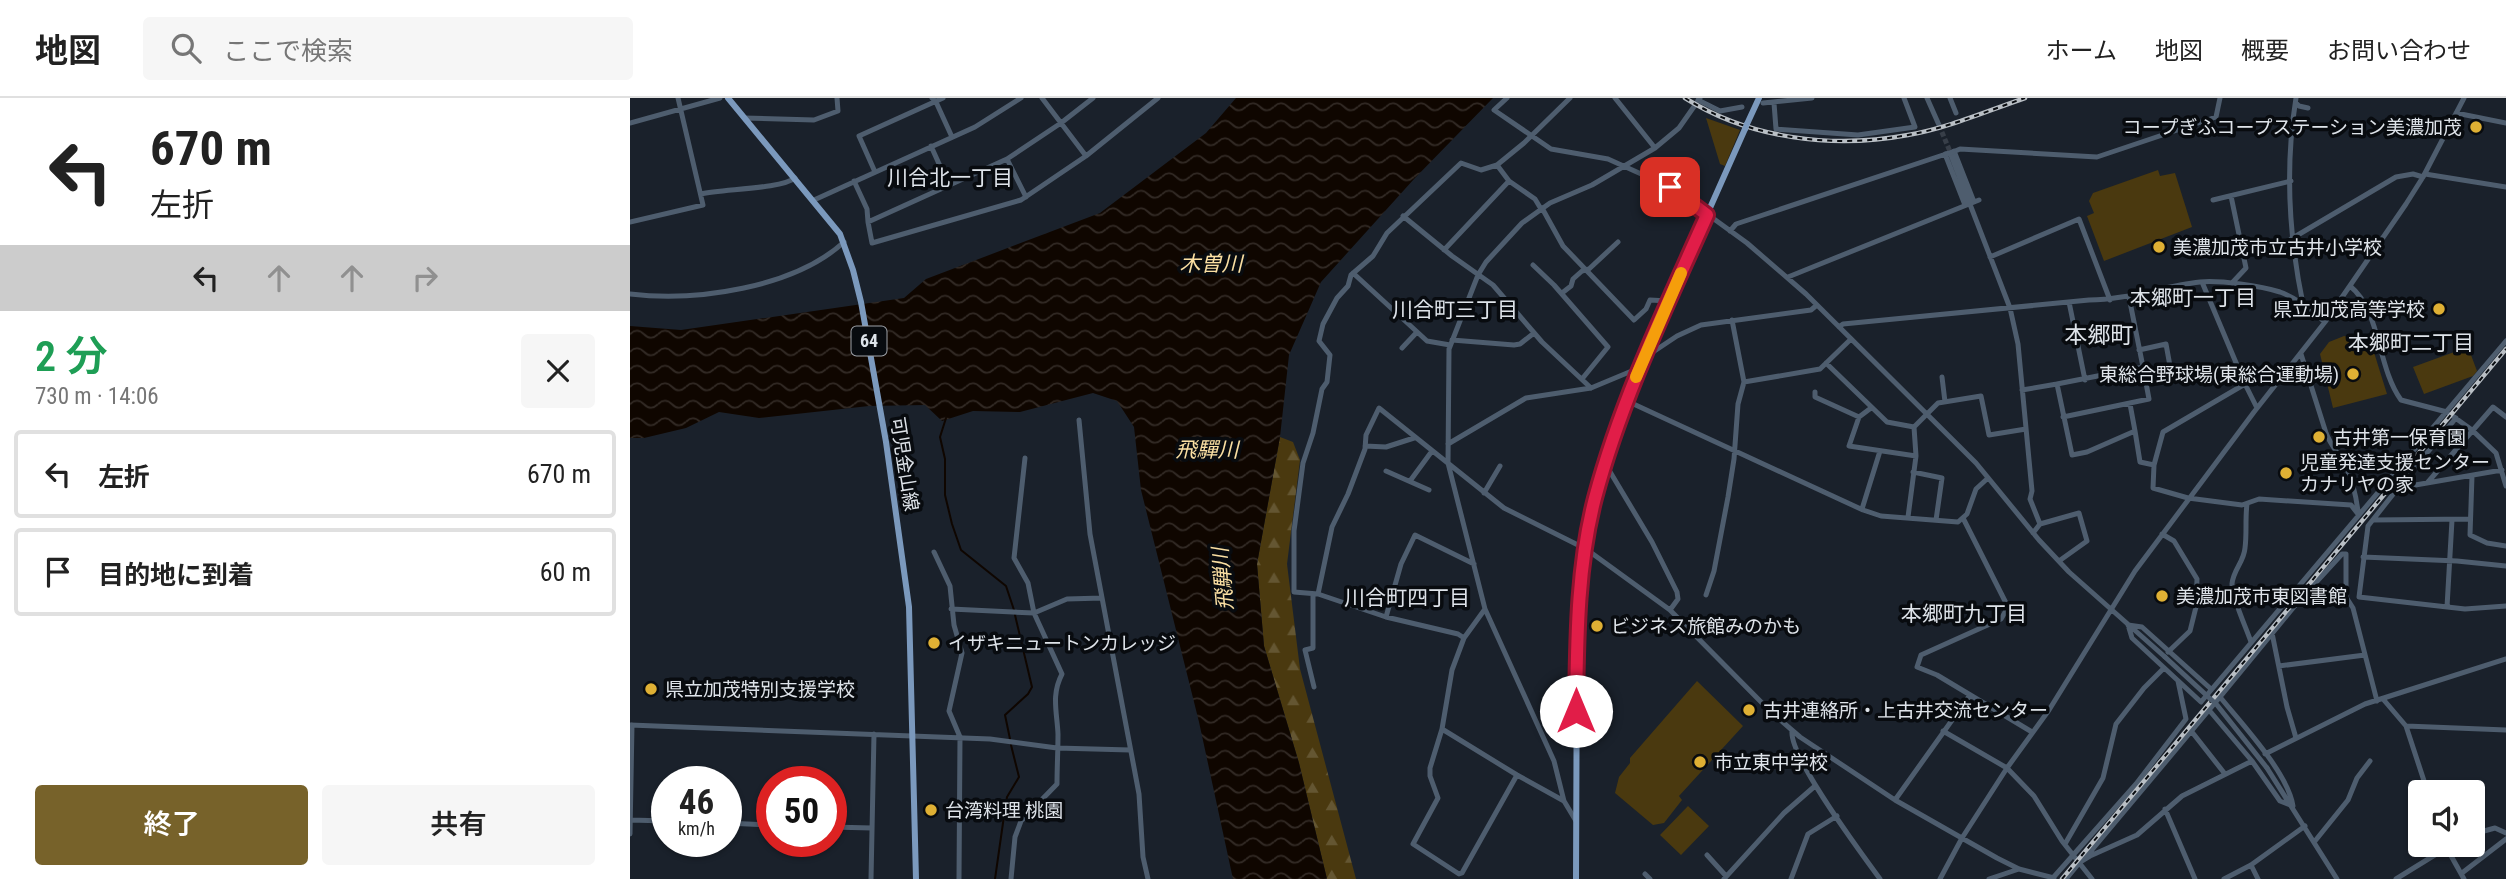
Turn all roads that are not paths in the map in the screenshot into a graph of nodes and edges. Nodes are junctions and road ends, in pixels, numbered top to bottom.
1 (678, 98) edge
2 (720, 98) edge
3 (728, 98) edge
4 (837, 98) edge
5 (943, 98) edge
6 (1021, 98) edge
7 (1042, 98) edge
8 (1093, 98) edge
9 (1158, 98) edge
10 (1507, 98) edge
11 (1570, 98) edge
12 (1615, 98) edge
13 (1812, 98) edge
14 (1904, 98) edge
15 (1927, 98) edge
16 (1950, 98) edge
17 (2220, 98) edge
18 (2464, 98) edge
19 (1699, 99) edge
20 (1793, 99) edge
21 (2295, 99) edge
22 (934, 100) edge
23 (1761, 100) edge
24 (1774, 103) junction
25 (1742, 107) dead end
26 (2308, 108) dead end
27 (680, 110) junction
28 (1956, 113) dead end
29 (2456, 113) junction
30 (743, 118) junction
31 (630, 123) edge
32 (1061, 123) junction
33 (2506, 123) edge
34 (1939, 124) tunnel mouth
35 (1532, 134) junction
36 (952, 137) junction
37 (931, 146) junction
38 (1655, 148) junction
39 (1950, 153) junction
40 (1086, 156) junction
41 (1007, 159) junction
42 (1497, 165) junction
43 (1626, 167) junction
44 (875, 172) junction
45 (2424, 176) junction
46 (795, 178) junction
47 (854, 181) junction
48 (1510, 181) junction
49 (2291, 181) junction
50 (949, 186) junction
51 (2506, 187) edge
52 (701, 194) junction
53 (2231, 196) junction
54 (1026, 197) junction
55 (814, 200) junction
56 (2213, 200) dead end
57 (1972, 203) junction
58 (1542, 209) junction
59 (1707, 215) junction
60 (1403, 216) junction
61 (630, 222) edge
62 (868, 222) junction
63 (1730, 230) junction
64 (2291, 240) junction
65 (844, 242) junction
66 (1618, 242) dead end
67 (1444, 250) junction
68 (1990, 257) junction
69 (1533, 265) dead end
70 (1587, 270) junction
71 (1353, 273) junction
72 (1478, 275) junction
73 (1788, 277) junction
74 (2202, 282) junction
75 (2232, 283) junction
76 (2350, 286) junction
77 (1562, 293) junction
78 (630, 294) edge
79 (2129, 297) junction
80 (2110, 300) junction
81 (1668, 301) junction
82 (2068, 302) junction
83 (2303, 304) junction
84 (1817, 305) junction
85 (2010, 308) junction
86 (1732, 320) junction
87 (2325, 323) junction
88 (1839, 327) junction
89 (1417, 332) junction
90 (1534, 332) junction
91 (1850, 339) junction
92 (2506, 341) edge
93 (1451, 343) junction
94 (1402, 348) dead end
95 (2139, 350) junction
96 (2301, 354) junction
97 (1644, 358) junction
98 (1826, 363) junction
99 (2143, 367) junction
100 (1639, 368) junction
101 (1942, 377) dead end
102 (1582, 379) junction
103 (2085, 380) junction
104 (1744, 382) junction
105 (2146, 383) junction
106 (2057, 384) junction
107 (2245, 384) junction
108 (1591, 388) junction
109 (2022, 390) junction
110 (1815, 391) dead end
111 (1627, 401) junction
112 (1945, 402) junction
113 (2130, 404) junction
114 (1871, 408) junction
115 (2257, 408) junction
116 (2447, 412) junction
117 (1927, 414) junction
118 (1859, 417) junction
119 (2063, 417) junction
120 (2506, 417) edge
121 (2456, 418) junction
122 (1079, 420) dead end
123 (1914, 428) junction
124 (2026, 429) junction
125 (2472, 430) junction
126 (2135, 431) junction
127 (1414, 438) junction
128 (1448, 444) junction
129 (1365, 446) junction
130 (1735, 450) junction
131 (1432, 451) junction
132 (1880, 451) junction
133 (1916, 456) junction
134 (1025, 458) dead end
135 (1448, 463) junction
136 (2154, 464) junction
137 (1605, 465) junction
138 (1500, 466) dead end
139 (2502, 470) junction
140 (1386, 471) dead end
141 (1913, 472) junction
142 (2472, 476) junction
143 (1988, 478) junction
144 (1410, 481) junction
145 (2428, 482) junction
146 (2506, 486) edge
147 (2398, 488) junction
148 (1429, 490) dead end
149 (1484, 493) junction
150 (2188, 498) junction
151 (2247, 504) junction
152 (1862, 509) junction
153 (2358, 514) junction
154 (1908, 517) junction
155 (1963, 518) junction
156 (2469, 519) junction
157 (1936, 520) junction
158 (2373, 520) junction
159 (2452, 520) junction
160 (2040, 524) junction
161 (2033, 533) junction
162 (2162, 534) junction
163 (2506, 546) edge
164 (1586, 549) junction
165 (934, 552) dead end
166 (2363, 558) junction
167 (2059, 561) junction
168 (2449, 561) junction
169 (1474, 564) junction
170 (2506, 566) edge
171 (1316, 595) junction
172 (1706, 596) dead end
173 (1102, 598) junction
174 (2506, 606) edge
175 (2447, 607) junction
176 (951, 608) junction
177 (1485, 609) junction
178 (2109, 609) junction
179 (1670, 610) junction
180 (1034, 613) junction
181 (1386, 617) junction
182 (2127, 625) junction
183 (2272, 633) junction
184 (1464, 638) junction
185 (2251, 642) junction
186 (2167, 655) junction
187 (2365, 655) junction
188 (2506, 659) edge
189 (2279, 666) junction
190 (2164, 668) junction
191 (2178, 681) junction
192 (1314, 687) dead end
193 (2211, 689) junction
194 (1970, 695) junction
195 (2220, 697) junction
196 (2380, 700) junction
197 (2209, 710) junction
198 (631, 725) edge
199 (2406, 726) junction
200 (1442, 729) junction
201 (2506, 730) edge
202 (1792, 731) junction
203 (1943, 731) junction
204 (2032, 732) junction
205 (2192, 732) junction
206 (874, 734) junction
207 (912, 736) junction
208 (960, 737) junction
209 (2296, 738) junction
210 (1057, 748) junction
211 (1130, 750) junction
212 (2264, 754) junction
213 (2252, 761) junction
214 (2370, 761) dead end
215 (2007, 768) junction
216 (2225, 774) junction
217 (1517, 775) junction
218 (2424, 780) edge
219 (1815, 786) junction
220 (1895, 800) junction
221 (1564, 801) junction
222 (2293, 806) junction
223 (2165, 809) junction
224 (1837, 816) junction
225 (630, 820) edge
226 (651, 821) edge
227 (1576, 821) junction
228 (2305, 826) junction
229 (847, 827) edge
230 (872, 828) junction
231 (2485, 831) edge
232 (2506, 833) edge
233 (630, 834) edge
234 (1962, 838) junction
235 (2506, 839) edge
236 (2315, 841) junction
237 (2063, 843) junction
238 (1707, 855) dead end
239 (2075, 855) junction
240 (2431, 857) edge
241 (2454, 857) edge
242 (2082, 861) junction
243 (2251, 865) junction
244 (2019, 870) junction
245 (2463, 876) edge
246 (1578, 877) edge
247 (1725, 878) edge
248 (2053, 878) edge
249 (871, 879) edge
250 (916, 879) edge
251 (959, 879) edge
252 (1011, 879) edge
253 (1148, 879) edge
254 (1791, 879) edge
255 (1880, 879) edge
256 (1940, 879) edge
257 (1989, 879) edge
258 (2066, 879) edge
259 (2092, 879) edge
260 (2195, 879) edge
261 (2224, 879) edge
262 (2258, 879) edge
263 (2337, 879) edge
264 (2396, 879) edge

1 - 27 street
2 - 27 street
3 - 30 main road, 可児金山線 / 64
4 - 30 street
5 - 22 street
6 - 36 street
7 - 32 street
8 - 32 street
9 - 40 street
10 - 35 street
11 - 35 street
12 - 38 street
13 - 20 street
14 - 24 street
15 - 34 street
16 - 28 street
17 - 39 street
18 - 29 street
19 - 25 street
19 - 38 street
20 - 24 street
21 - 26 street
21 - 49 street
22 - 36 street
22 - 44 street
23 - 24 street
23 - 59 main road
27 - 31 street
27 - 52 street
29 - 33 street
29 - 45 street
30 - 46 main road, 可児金山線 / 64
32 - 40 street
32 - 41 street
35 - 42 street
35 - 43 street
36 - 37 street
37 - 44 street
37 - 50 street
38 - 43 street
39 - 57 street
39 - 63 street
40 - 54 street
41 - 50 street
41 - 54 street
42 - 48 street
42 - 60 street
43 - 58 street
43 - 59 street
44 - 47 street
45 - 51 street
45 - 64 street
45 - 76 street
46 - 52 street
46 - 55 main road, 可児金山線 / 64
47 - 55 street
47 - 62 street
48 - 58 street
48 - 67 street
49 - 53 street
49 - 64 street
50 - 62 street
52 - 61 street
53 - 56 street
53 - 75 street
54 - 62 street
55 - 65 main road, 可児金山線 / 64
57 - 68 street
57 - 73 street
58 - 70 street
58 - 72 street
59 - 63 street
59 - 81 main road
60 - 67 street
60 - 71 street
63 - 73 street
64 - 83 street
65 - 78 street
65 - 207 main road, 可児金山線 / 64
66 - 70 street
67 - 72 street
68 - 80 street
68 - 85 street
69 - 77 street
70 - 77 street
70 - 81 street
71 - 89 street
71 - 171 street
72 - 90 street
72 - 93 street
73 - 84 street
74 - 75 street
74 - 79 street
74 - 107 street
75 - 83 street
76 - 87 street
76 - 116 street
77 - 102 street
79 - 80 street
79 - 95 street
80 - 82 street
81 - 97 main road
82 - 85 street
82 - 103 street
83 - 87 street
84 - 86 street
84 - 88 street
85 - 88 street
85 - 109 street
86 - 97 street
86 - 104 street
87 - 96 street
88 - 91 street
89 - 93 street
89 - 94 street
90 - 93 street
90 - 102 street
91 - 98 street
91 - 117 street
92 - 116 street
93 - 128 street
95 - 99 street
95 - 105 street
96 - 115 street
96 - 153 street
97 - 100 main road
98 - 104 street
98 - 114 street
99 - 103 street
99 - 105 street
100 - 108 street
100 - 111 main road
101 - 112 street
102 - 108 street
103 - 106 street
104 - 130 street
105 - 113 street
106 - 109 street
106 - 119 street
107 - 115 street
107 - 136 street
108 - 128 street
109 - 124 street
110 - 118 street
111 - 130 street
111 - 137 main road
112 - 117 street
112 - 124 street
113 - 119 street
113 - 126 street
114 - 118 street
114 - 123 street
115 - 150 street
116 - 121 street
116 - 153 street
117 - 123 street
117 - 143 street
118 - 132 street
119 - 126 street
120 - 125 street
121 - 125 street
121 - 147 street
122 - 173 street
123 - 133 street
124 - 160 street
125 - 139 street
125 - 145 street
126 - 136 street
127 - 129 street
127 - 129 street
127 - 131 street
128 - 135 street
129 - 171 street
130 - 152 street
130 - 172 street
131 - 135 street
131 - 144 street
132 - 133 street
132 - 152 street
133 - 141 street
134 - 180 street
135 - 149 street
135 - 169 street
136 - 150 street
137 - 164 main road
137 - 179 street
138 - 149 street
139 - 142 street
139 - 146 street
140 - 144 street
141 - 154 street
141 - 157 street
142 - 145 street
142 - 156 street
143 - 155 street
143 - 161 street
144 - 148 street
145 - 147 street
147 - 158 street
149 - 164 street
150 - 151 street
150 - 162 street
151 - 153 street
151 - 185 street
152 - 154 street
153 - 185 street
154 - 157 street
155 - 157 street
155 - 194 street
156 - 159 street
156 - 163 street
158 - 159 street
158 - 166 street
159 - 168 street
160 - 161 street
160 - 167 street
161 - 167 street
162 - 178 street
162 - 186 street
164 - 179 street
164 - 227 main road
165 - 176 street
166 - 168 street
166 - 175 street
167 - 178 street
168 - 170 street
168 - 175 street
169 - 177 street
169 - 181 street
171 - 181 street
171 - 192 street
173 - 180 street
173 - 211 street
174 - 175 street
176 - 180 street
176 - 208 street
177 - 184 street
177 - 221 street
178 - 182 street
178 - 204 street
179 - 202 street
180 - 210 street
181 - 184 street
182 - 186 street
182 - 190 street
183 - 187 street
183 - 189 street
183 - 195 street
184 - 200 street
185 - 193 street
186 - 193 street
186 - 222 street, bridge
187 - 189 street
187 - 196 street
188 - 196 street
189 - 209 street
190 - 191 street
190 - 237 street
191 - 193 street
191 - 239 street
194 - 203 street
194 - 204 street
195 - 197 street
195 - 212 street
196 - 199 street
196 - 209 street
197 - 205 street
197 - 213 street
198 - 206 street
198 - 225 street
199 - 201 street
199 - 218 street
200 - 217 street
200 - 217 street
202 - 219 street
202 - 220 street
203 - 215 street
203 - 220 street
204 - 215 street
205 - 216 street
205 - 242 street
206 - 207 street
206 - 230 street
207 - 208 street
207 - 250 main road, 可児金山線 / 64
208 - 210 street
208 - 251 street
209 - 212 street
210 - 211 street
210 - 252 street
211 - 253 street
212 - 222 street
213 - 216 street
213 - 222 street
214 - 236 street
215 - 234 street
215 - 237 street
216 - 223 street
217 - 221 street
219 - 224 street
219 - 247 street
220 - 234 street
221 - 227 street
222 - 228 street
223 - 242 street
223 - 260 street
224 - 254 street
224 - 255 street
225 - 226 street
225 - 233 street
227 - 246 main road
228 - 236 street
228 - 243 street
229 - 230 street
230 - 249 street
231 - 232 street
234 - 244 street
234 - 256 street
235 - 245 street
236 - 263 street
237 - 239 street
238 - 247 street
239 - 242 street
239 - 248 street
240 - 264 street
241 - 245 street
242 - 258 street
242 - 259 street
243 - 261 street
243 - 262 street
244 - 248 street
244 - 257 street

